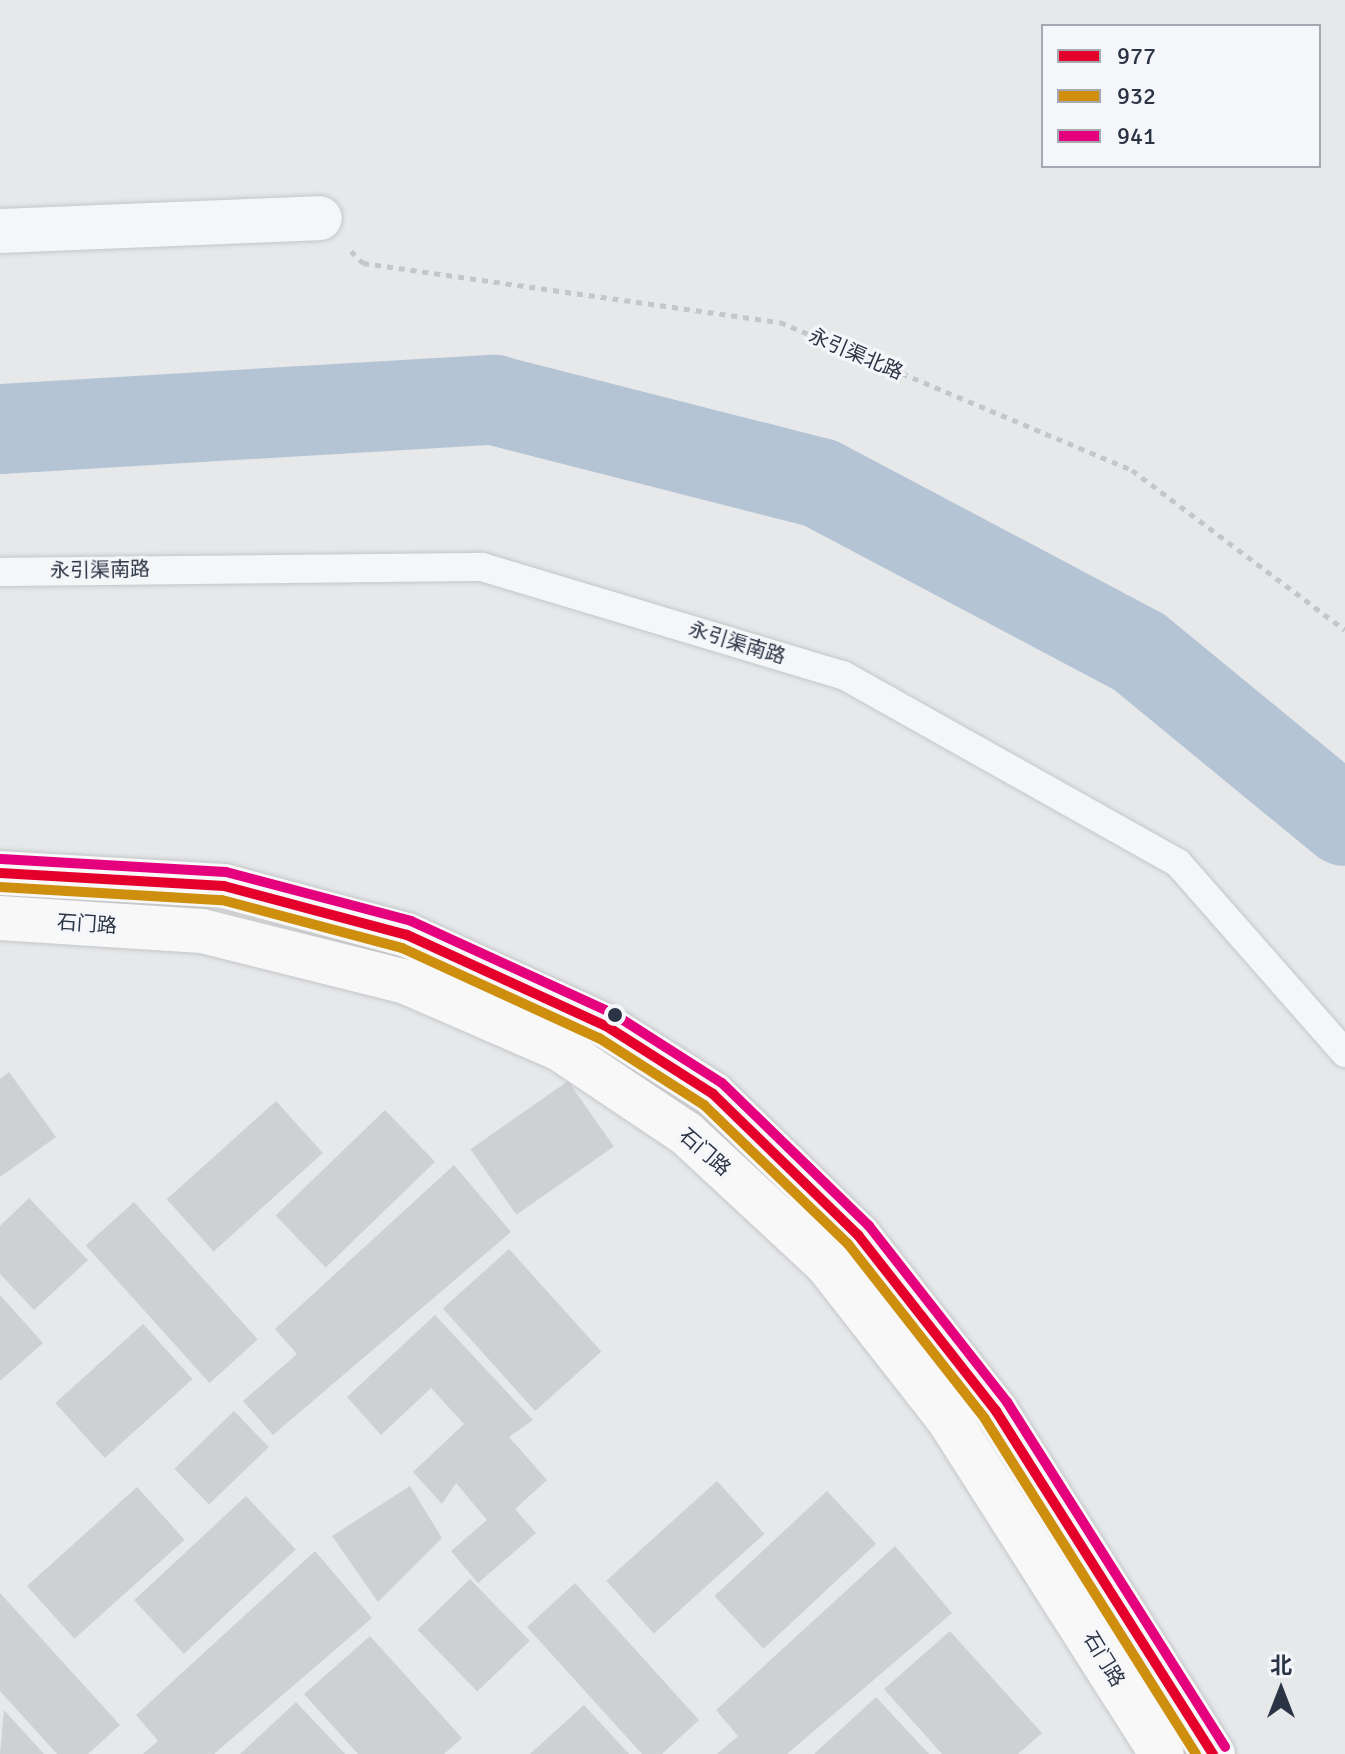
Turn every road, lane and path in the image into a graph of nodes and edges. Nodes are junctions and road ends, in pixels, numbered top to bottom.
1 (320, 218) joint
2 (0, 231) edge
3 (0, 572) edge
4 (1345, 630) edge
5 (0, 873) edge
6 (0, 918) edge
7 (1345, 1053) edge
8 (1162, 1754) edge
9 (1213, 1754) edge

1 - 2 street
1 - 4 path, 永引渠北路
3 - 7 lane, 永引渠南路
5 - 9 highway
6 - 8 highway, 石门路

